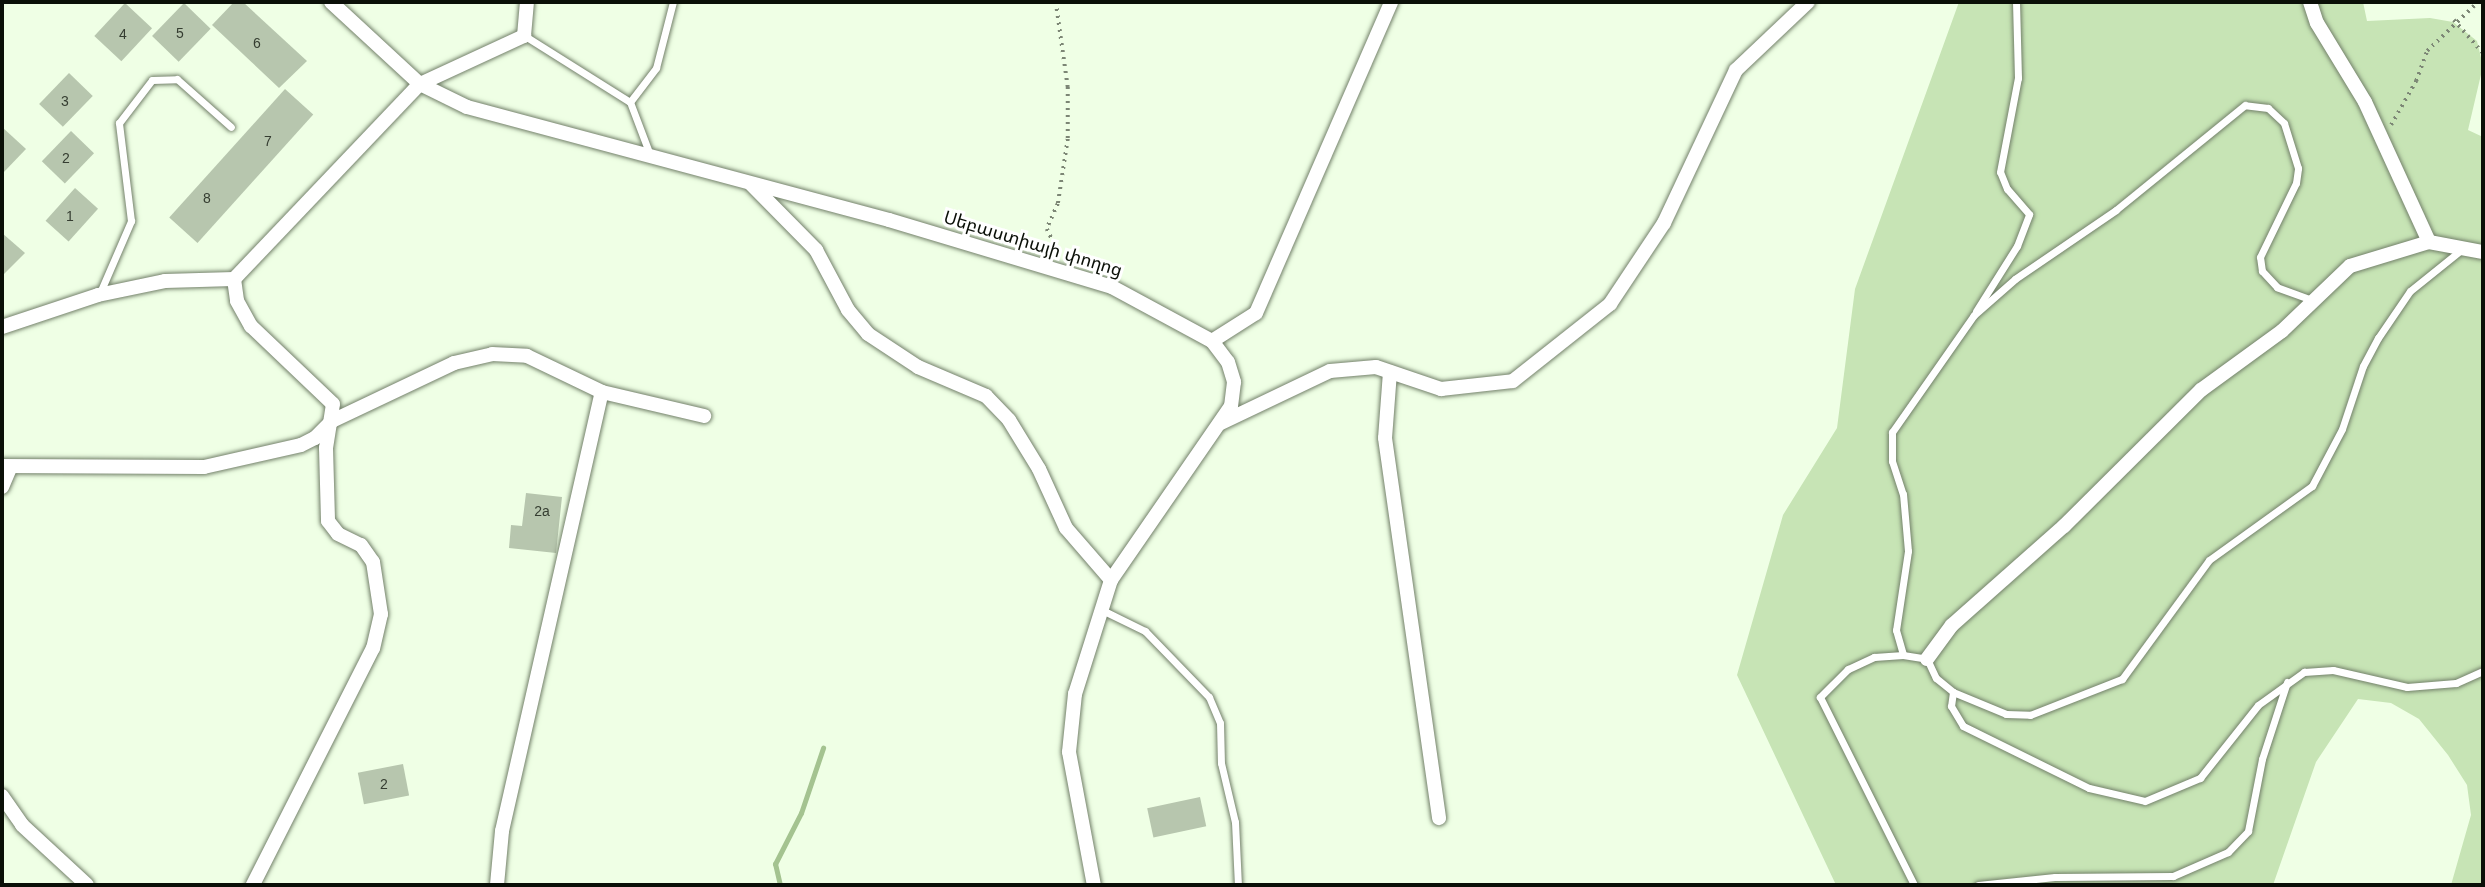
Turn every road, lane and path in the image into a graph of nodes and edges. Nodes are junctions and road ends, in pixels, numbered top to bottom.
1 (331, 2) edge
2 (527, 2) edge
3 (673, 2) edge
4 (1056, 2) edge
5 (1391, 2) edge
6 (1808, 2) edge
7 (2017, 2) edge
8 (2310, 2) edge
9 (2478, 2) edge
10 (2455, 20) junction
11 (524, 36) junction
12 (2483, 53) edge
13 (420, 84) junction
14 (630, 102) junction
15 (231, 127) dead end
16 (2382, 139) junction
17 (650, 155) junction
18 (747, 181) junction
19 (2428, 242) junction
20 (2462, 249) junction
21 (2483, 252) edge
22 (1079, 277) junction
23 (234, 279) junction
24 (99, 295) junction
25 (2312, 299) junction
26 (1974, 315) junction
27 (2, 327) edge
28 (1212, 341) junction
29 (1390, 372) junction
30 (602, 392) junction
31 (704, 416) dead end
32 (332, 421) junction
33 (1221, 424) junction
34 (6, 467) edge
35 (2, 487) edge
36 (1111, 580) junction
37 (1101, 609) junction
38 (1903, 655) junction
39 (1927, 659) junction
40 (2483, 671) edge
41 (2287, 682) junction
42 (1953, 692) junction
43 (2, 796) edge
44 (1440, 818) dead end
45 (87, 885) edge
46 (253, 885) edge
47 (497, 885) edge
48 (1094, 885) edge
49 (1238, 885) edge
50 (1914, 885) edge
51 (1978, 885) edge

1 - 13 street, Սեբաստիայի փողոց
2 - 11 street
3 - 14 lane
4 - 22 path
5 - 28 street
6 - 29 street
7 - 26 lane
8 - 16 street
9 - 10 path
10 - 12 path
10 - 16 path
11 - 13 street
11 - 14 lane
13 - 17 street, Սեբաստիայի փողոց
13 - 23 street
14 - 17 lane
15 - 24 lane
16 - 19 street
17 - 18 street, Սեբաստիայի փողոց
18 - 22 street, Սեբաստիայի փողոց
18 - 36 street
19 - 20 street
19 - 25 street
20 - 21 street
20 - 42 lane
22 - 28 street, Սեբաստիայի փողոց
23 - 24 street
23 - 32 street
24 - 27 street
25 - 26 lane
25 - 39 street
26 - 38 lane
28 - 33 street, Սեբաստիայի փողոց
29 - 33 street
29 - 44 street
30 - 31 street
30 - 32 street
30 - 47 street
32 - 34 street
32 - 46 street
33 - 36 street, Սեբաստիայի փողոց
34 - 35 street
36 - 37 street, Սեբաստիայի փողոց
37 - 48 street, Սեբաստիայի փողոց
37 - 49 lane
38 - 39 lane
38 - 50 lane
39 - 42 lane
40 - 41 lane
41 - 42 lane
41 - 51 lane
43 - 45 street

